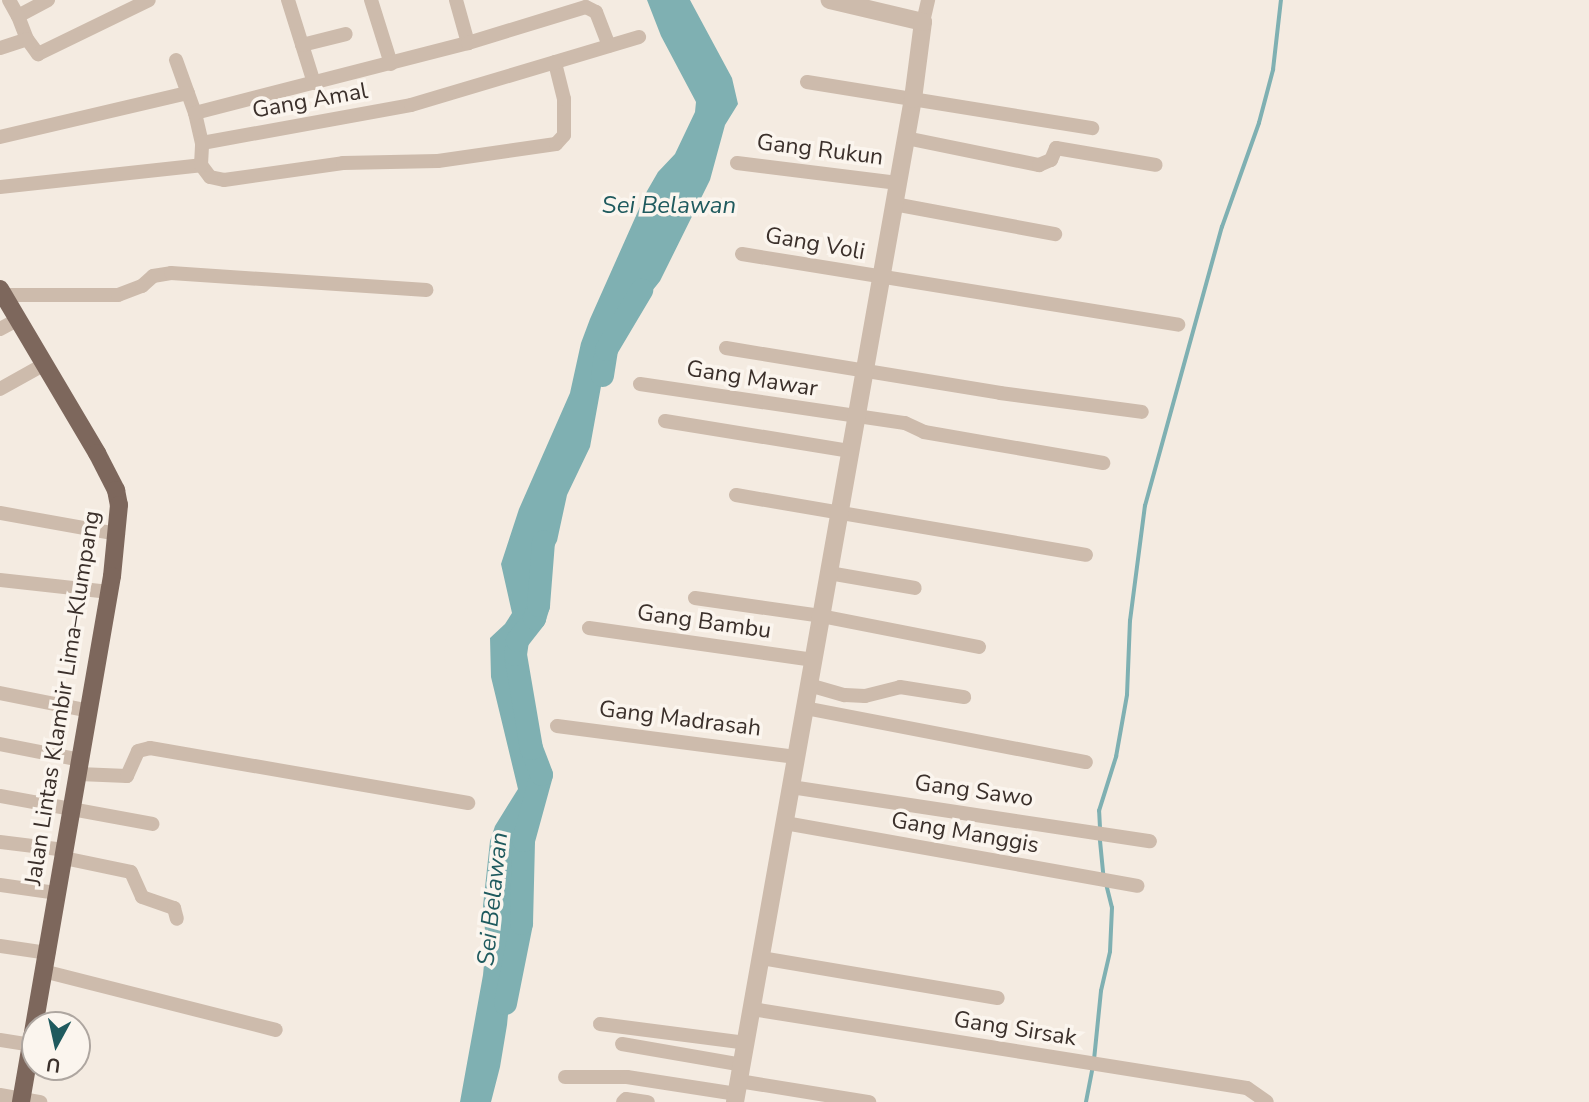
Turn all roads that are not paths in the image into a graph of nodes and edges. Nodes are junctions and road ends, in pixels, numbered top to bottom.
1 (9, 0) edge
2 (48, 0) edge
3 (149, 0) edge
4 (288, 0) edge
5 (371, 0) edge
6 (456, 0) edge
7 (830, 0) edge
8 (928, 0) edge
9 (18, 16) junction
10 (923, 22) junction
11 (346, 34) dead end
12 (639, 37) dead end
13 (27, 39) junction
14 (468, 43) junction
15 (302, 45) junction
16 (609, 46) junction
17 (0, 48) edge
18 (176, 60) dead end
19 (555, 62) junction
20 (391, 64) junction
21 (807, 82) dead end
22 (314, 83) junction
23 (188, 93) junction
24 (913, 99) junction
25 (195, 113) junction
26 (1091, 128) dead end
27 (0, 137) edge
28 (906, 138) junction
29 (202, 143) junction
30 (737, 163) dead end
31 (201, 165) junction
32 (1156, 165) dead end
33 (898, 183) junction
34 (0, 187) edge
35 (894, 204) junction
36 (1055, 234) dead end
37 (742, 254) dead end
38 (881, 278) junction
39 (426, 290) dead end
40 (2, 292) edge
41 (18, 320) junction
42 (1178, 326) dead end
43 (0, 329) edge
44 (726, 348) dead end
45 (45, 364) junction
46 (865, 370) junction
47 (640, 384) dead end
48 (0, 389) edge
49 (1142, 412) dead end
50 (857, 416) junction
51 (665, 421) dead end
52 (851, 451) junction
53 (1103, 463) dead end
54 (736, 495) dead end
55 (0, 513) edge
56 (839, 514) junction
57 (118, 534) junction
58 (1086, 555) dead end
59 (829, 573) junction
60 (0, 580) edge
61 (915, 588) dead end
62 (109, 592) junction
63 (695, 598) dead end
64 (821, 616) junction
65 (589, 628) dead end
66 (979, 647) dead end
67 (814, 660) junction
68 (809, 685) junction
69 (0, 693) edge
70 (964, 697) dead end
71 (805, 708) junction
72 (89, 711) junction
73 (557, 726) dead end
74 (0, 744) edge
75 (796, 757) junction
76 (1086, 762) dead end
77 (80, 767) junction
78 (791, 787) junction
79 (0, 796) edge
80 (468, 803) dead end
81 (73, 809) junction
82 (785, 823) junction
83 (152, 824) dead end
84 (1150, 841) dead end
85 (0, 842) edge
86 (65, 854) junction
87 (0, 886) edge
88 (1137, 886) dead end
89 (57, 893) junction
90 (177, 919) dead end
91 (0, 946) edge
92 (48, 953) junction
93 (761, 958) junction
94 (43, 971) junction
95 (998, 998) dead end
96 (752, 1009) junction
97 (36, 1011) edge
98 (600, 1024) dead end
99 (276, 1030) dead end
100 (0, 1040) edge
101 (746, 1043) junction
102 (21, 1044) edge
103 (622, 1044) dead end
104 (565, 1077) dead end
105 (24, 1081) edge
106 (738, 1086) edge
107 (0, 1095) edge
108 (21, 1100) edge
109 (40, 1102) edge
110 (623, 1102) edge
111 (648, 1102) edge
112 (869, 1102) edge
113 (1267, 1102) edge

1 - 9 street
2 - 9 street
3 - 13 street
4 - 15 street
5 - 20 street
6 - 14 street
7 - 10 street
8 - 10 street
9 - 13 street
10 - 24 street
11 - 15 street
12 - 16 street, Gang Amal
13 - 17 street
14 - 16 street
14 - 20 street
15 - 22 street
16 - 19 street, Gang Amal
18 - 23 street
19 - 29 street, Gang Amal
19 - 31 street
20 - 22 street
21 - 24 street
22 - 25 street
23 - 25 street
23 - 27 street
24 - 26 street
24 - 28 street
25 - 29 street
28 - 32 street
28 - 33 street
29 - 31 street
30 - 33 street, Gang Rukun
31 - 34 street
33 - 35 street
35 - 36 street
35 - 38 street
37 - 38 street, Gang Voli
38 - 42 street, Gang Voli
38 - 46 street
39 - 40 street
40 - 41 main road, Jalan Lintas Klambir Lima–Klumpang
41 - 43 street
41 - 45 main road, Jalan Lintas Klambir Lima–Klumpang
44 - 46 street
45 - 48 street
45 - 57 main road, Jalan Lintas Klambir Lima–Klumpang
46 - 49 street
46 - 50 street
47 - 50 street, Gang Mawar
50 - 52 street
50 - 53 street, Gang Mawar
51 - 52 street
52 - 56 street
54 - 56 street
55 - 57 street
56 - 58 street
56 - 59 street
57 - 62 main road, Jalan Lintas Klambir Lima–Klumpang
59 - 61 street
59 - 64 street
60 - 62 street
62 - 72 main road, Jalan Lintas Klambir Lima–Klumpang
63 - 64 street
64 - 66 street
64 - 67 street
65 - 67 street, Gang Bambu
67 - 68 street
68 - 70 street
68 - 71 street
69 - 72 street
71 - 75 street
71 - 76 street
72 - 77 main road, Jalan Lintas Klambir Lima–Klumpang
73 - 75 street, Gang Madrasah
74 - 77 street
75 - 78 street
77 - 80 street
77 - 81 main road, Jalan Lintas Klambir Lima–Klumpang
78 - 82 street
78 - 84 street, Gang Sawo
79 - 81 street
81 - 83 street
81 - 86 main road, Jalan Lintas Klambir Lima–Klumpang
82 - 88 street, Gang Manggis
82 - 93 street
85 - 86 street
86 - 89 main road, Jalan Lintas Klambir Lima–Klumpang
86 - 90 street
87 - 89 street
89 - 92 main road, Jalan Lintas Klambir Lima–Klumpang
91 - 92 street
92 - 94 main road, Jalan Lintas Klambir Lima–Klumpang
93 - 95 street
93 - 96 street
94 - 97 main road, Jalan Lintas Klambir Lima–Klumpang
94 - 99 street
96 - 101 street
96 - 113 street, Gang Sirsak
98 - 101 street
100 - 102 street
101 - 106 street
103 - 106 street
104 - 106 street
105 - 108 main road, Jalan Lintas Klambir Lima–Klumpang
106 - 112 street
107 - 108 street
108 - 109 street
110 - 111 street

